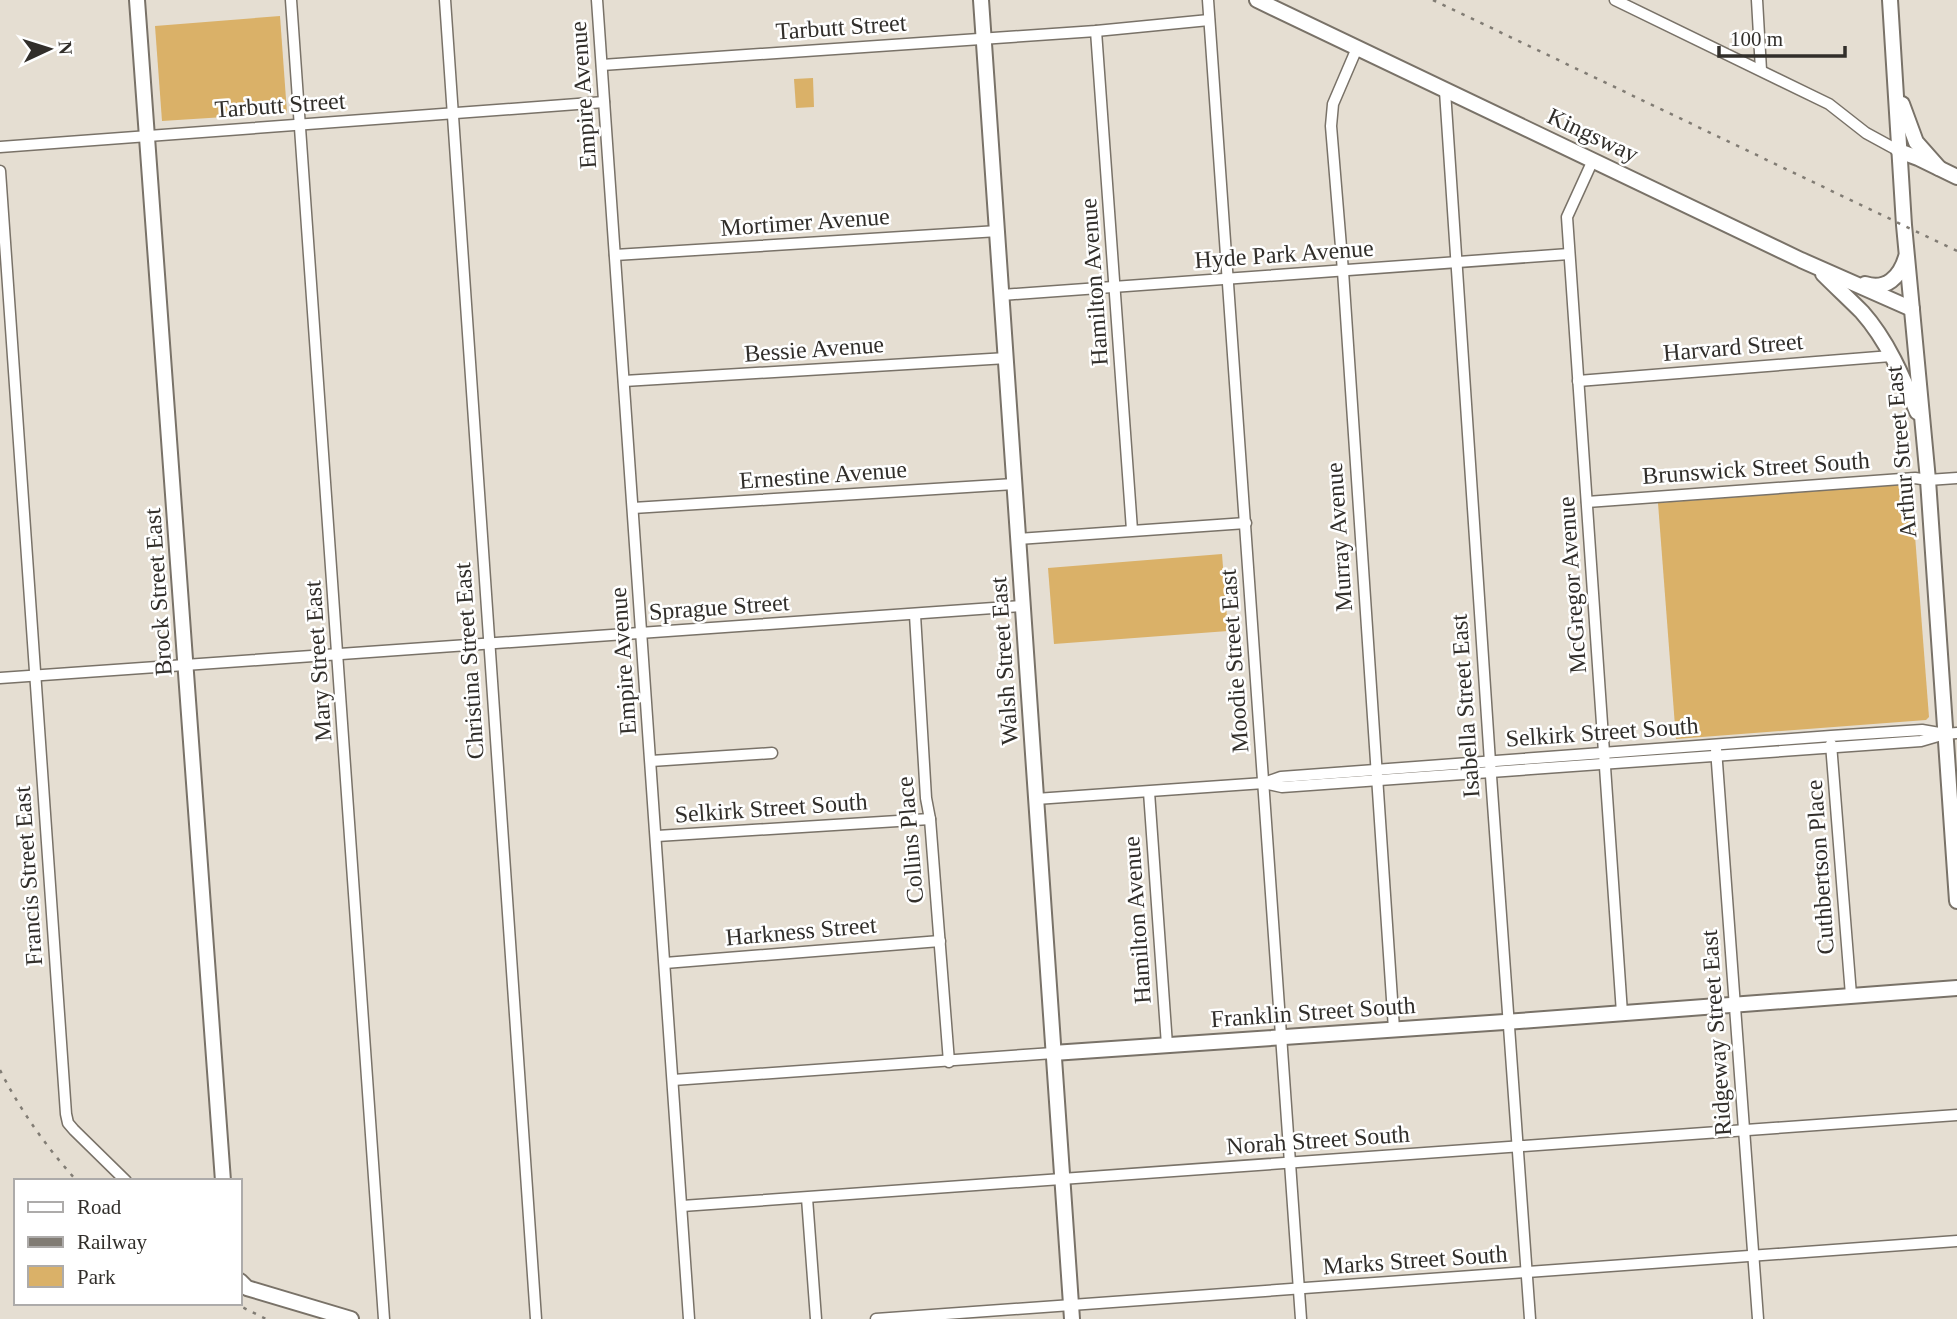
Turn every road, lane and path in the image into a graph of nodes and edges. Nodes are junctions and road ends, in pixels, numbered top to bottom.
1 (137, 0) edge
2 (292, 0) edge
3 (445, 0) edge
4 (597, 0) edge
5 (981, 0) edge
6 (1208, 0) edge
7 (1256, 0) edge
8 (1615, 0) edge
9 (1757, 0) edge
10 (1890, 0) edge
11 (1635, 5) edge
12 (1209, 20) junction
13 (1096, 31) junction
14 (984, 38) junction
15 (1357, 48) junction
16 (602, 65) junction
17 (1762, 70) junction
18 (1895, 80) junction
19 (1445, 90) junction
20 (604, 102) junction
21 (454, 113) junction
22 (300, 124) junction
23 (146, 135) junction
24 (0, 147) edge
25 (1899, 152) junction
26 (1593, 160) junction
27 (1939, 168) junction
28 (0, 171) edge
29 (1957, 177) edge
30 (998, 231) junction
31 (1569, 254) junction
32 (1906, 254) junction
33 (615, 255) junction
34 (1456, 263) junction
35 (1814, 266) junction
36 (1343, 271) junction
37 (1228, 279) junction
38 (1116, 288) junction
39 (1002, 295) junction
40 (1912, 309) junction
41 (1891, 356) junction
42 (1007, 358) junction
43 (624, 381) junction
44 (1578, 381) junction
45 (1923, 425) junction
46 (1957, 478) edge
47 (1928, 480) junction
48 (1014, 484) junction
49 (1587, 502) junction
50 (633, 508) junction
51 (1246, 523) junction
52 (1132, 530) junction
53 (1018, 539) junction
54 (1023, 606) junction
55 (915, 615) junction
56 (642, 633) junction
57 (490, 645) junction
58 (338, 655) junction
59 (187, 666) junction
60 (35, 676) junction
61 (0, 678) edge
62 (1951, 733) edge
63 (1831, 742) junction
64 (1716, 750) junction
65 (772, 753) dead end
66 (1604, 758) junction
67 (651, 761) junction
68 (1490, 767) junction
69 (1376, 775) junction
70 (1264, 783) junction
71 (1149, 792) junction
72 (1036, 800) junction
73 (930, 819) junction
74 (656, 836) junction
75 (1957, 901) edge
76 (940, 941) junction
77 (664, 963) junction
78 (1957, 988) edge
79 (1851, 995) junction
80 (1735, 1004) junction
81 (1622, 1013) junction
82 (1509, 1021) junction
83 (1394, 1029) junction
84 (1282, 1038) junction
85 (1167, 1045) junction
86 (1053, 1053) junction
87 (949, 1062) junction
88 (673, 1080) junction
89 (1957, 1115) edge
90 (1744, 1131) junction
91 (1518, 1148) junction
92 (1291, 1164) junction
93 (125, 1179) edge
94 (223, 1179) edge
95 (1062, 1179) junction
96 (807, 1198) junction
97 (682, 1206) junction
98 (1957, 1241) edge
99 (1753, 1255) junction
100 (1527, 1273) junction
101 (242, 1283) edge
102 (1299, 1289) junction
103 (1071, 1312) edge
104 (351, 1319) edge
105 (384, 1319) edge
106 (536, 1319) edge
107 (689, 1319) edge
108 (816, 1319) edge
109 (876, 1319) edge
110 (1301, 1319) edge
111 (1530, 1319) edge
112 (1758, 1319) edge

1 - 23 street, Brock Street East
2 - 22 street, Mary Street East
3 - 21 street, Christina Street East
4 - 16 street, Empire Avenue
5 - 14 street, Walsh Street East
6 - 12 street, Moodie Street East
7 - 15 street, Kingsway
8 - 11 street
9 - 17 street
10 - 18 street, Arthur Street East
11 - 17 street
12 - 13 street, Tarbutt Street
12 - 37 street, Moodie Street East
13 - 14 street, Tarbutt Street
13 - 38 street, Hamilton Avenue
14 - 16 street, Tarbutt Street
14 - 30 street, Walsh Street East
15 - 19 street, Kingsway
15 - 36 street, Murray Avenue
16 - 20 street, Empire Avenue
17 - 25 street
18 - 25 street, Arthur Street East
18 - 27 street
19 - 26 street, Kingsway
19 - 34 street, Isabella Street East
20 - 21 street, Tarbutt Street
20 - 33 street, Empire Avenue
21 - 22 street, Tarbutt Street
21 - 57 street, Christina Street East
22 - 23 street, Tarbutt Street
22 - 58 street, Mary Street East
23 - 24 street, Tarbutt Street
23 - 59 street, Brock Street East
25 - 27 street
25 - 32 street, Arthur Street East
26 - 31 street, McGregor Avenue
26 - 35 street, Kingsway
27 - 29 street
28 - 60 street, Francis Street East
30 - 33 street, Mortimer Avenue
30 - 39 street, Walsh Street East
31 - 34 street, Hyde Park Avenue
31 - 44 street, McGregor Avenue
32 - 35 street
32 - 40 street, Arthur Street East
33 - 43 street, Empire Avenue
34 - 36 street, Hyde Park Avenue
34 - 68 street, Isabella Street East
35 - 40 street, Kingsway
35 - 41 street
36 - 37 street, Hyde Park Avenue
36 - 69 street, Murray Avenue
37 - 38 street, Hyde Park Avenue
37 - 51 street, Moodie Street East
38 - 39 street, Hyde Park Avenue
38 - 52 street, Hamilton Avenue
39 - 42 street, Walsh Street East
40 - 45 street, Arthur Street East
41 - 44 street, Harvard Street
41 - 45 street
42 - 43 street, Bessie Avenue
42 - 48 street, Walsh Street East
43 - 50 street, Empire Avenue
44 - 49 street, McGregor Avenue
45 - 47 street, Arthur Street East
46 - 47 street, Brunswick Street South
47 - 49 street, Brunswick Street South
47 - 62 street, Arthur Street East
48 - 50 street, Ernestine Avenue
48 - 53 street, Walsh Street East
49 - 66 street, McGregor Avenue
50 - 56 street, Empire Avenue
51 - 52 street
51 - 70 street, Moodie Street East
52 - 53 street
53 - 54 street, Walsh Street East
54 - 55 street, Sprague Street
54 - 72 street, Walsh Street East
55 - 56 street, Sprague Street
55 - 73 street, Collins Place
56 - 57 street, Sprague Street
56 - 67 street, Empire Avenue
57 - 58 street, Sprague Street
57 - 106 street, Christina Street East
58 - 59 street, Sprague Street
58 - 105 street, Mary Street East
59 - 60 street, Sprague Street
59 - 94 street, Brock Street East
60 - 61 street, Sprague Street
60 - 93 street, Francis Street East
62 - 63 street, Selkirk Street South
62 - 75 street, Arthur Street East
63 - 64 street, Selkirk Street South
63 - 79 street, Cuthbertson Place
64 - 66 street, Selkirk Street South
64 - 80 street, Ridgeway Street East
65 - 67 street
66 - 68 street, Selkirk Street South
66 - 81 street, McGregor Avenue
67 - 74 street, Empire Avenue
68 - 69 street, Selkirk Street South
68 - 82 street, Isabella Street East
69 - 70 street, Selkirk Street South
69 - 83 street, Murray Avenue
70 - 71 street, Selkirk Street South
70 - 84 street, Moodie Street East
71 - 72 street, Selkirk Street South
71 - 85 street, Hamilton Avenue
72 - 86 street, Walsh Street East
73 - 74 street, Selkirk Street South
73 - 76 street, Collins Place
74 - 77 street, Empire Avenue
76 - 77 street, Harkness Street
76 - 87 street, Collins Place
77 - 88 street, Empire Avenue
78 - 79 street, Franklin Street South
79 - 80 street, Franklin Street South
80 - 81 street, Franklin Street South
80 - 90 street, Ridgeway Street East
81 - 82 street, Franklin Street South
82 - 83 street, Franklin Street South
82 - 91 street, Isabella Street East
83 - 84 street, Franklin Street South
84 - 85 street, Franklin Street South
84 - 92 street, Moodie Street East
85 - 86 street, Franklin Street South
86 - 87 street, Franklin Street South
86 - 95 street, Walsh Street East
87 - 88 street, Franklin Street South
88 - 97 street, Empire Avenue
89 - 90 street, Norah Street South
90 - 91 street, Norah Street South
90 - 99 street, Ridgeway Street East
91 - 92 street, Norah Street South
91 - 100 street, Isabella Street East
92 - 95 street, Norah Street South
92 - 102 street, Moodie Street East
95 - 96 street, Norah Street South
95 - 103 street, Walsh Street East
96 - 97 street, Norah Street South
96 - 108 street
97 - 107 street, Empire Avenue
98 - 99 street, Marks Street South
99 - 100 street, Marks Street South
99 - 112 street, Ridgeway Street East
100 - 102 street, Marks Street South
100 - 111 street, Isabella Street East
101 - 104 street
102 - 103 street, Marks Street South
102 - 110 street, Moodie Street East
103 - 109 street, Marks Street South

